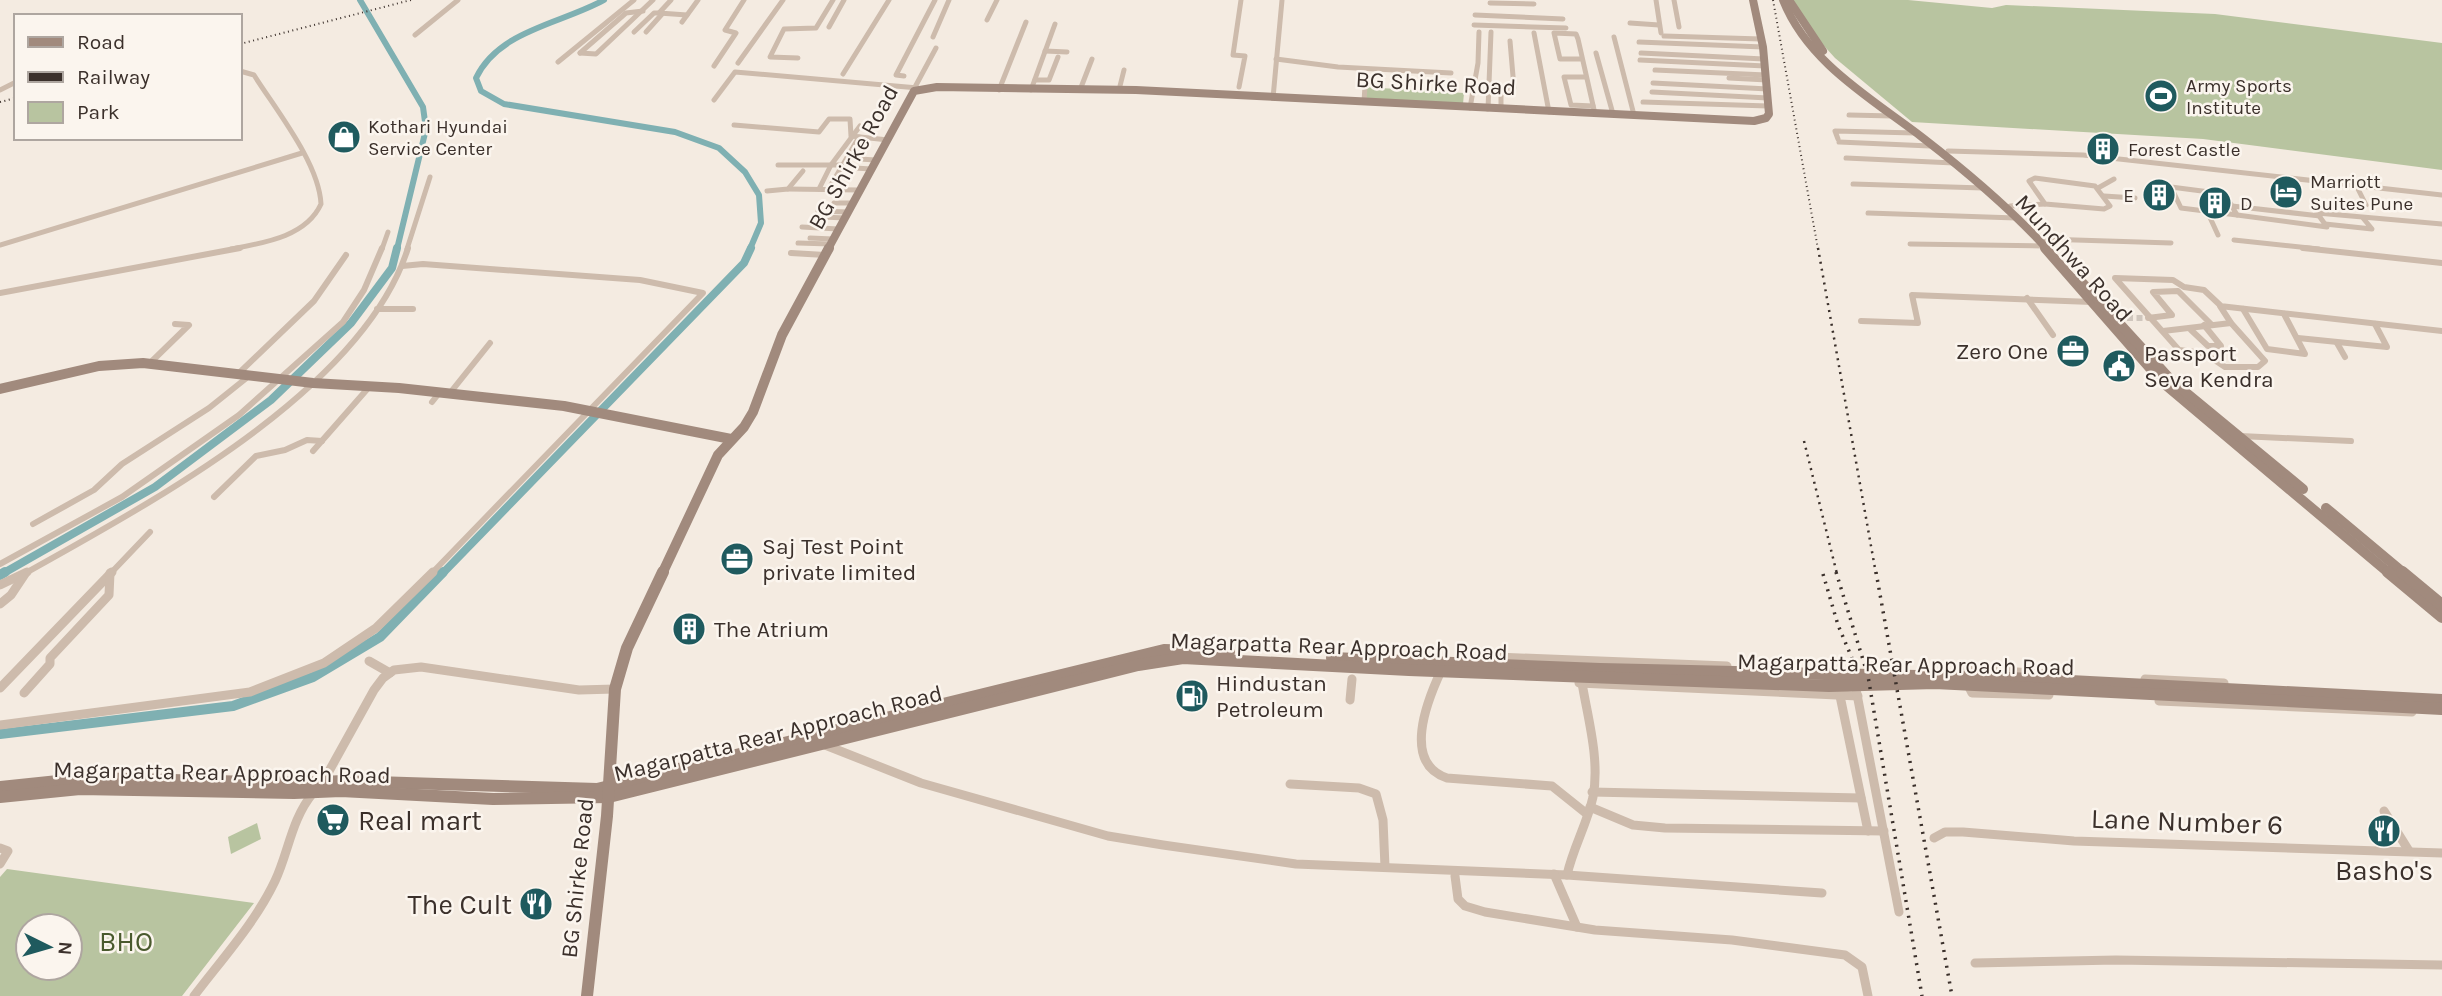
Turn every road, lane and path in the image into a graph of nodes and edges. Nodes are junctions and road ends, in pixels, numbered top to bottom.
1 (458, 0) edge
2 (634, 0) edge
3 (653, 0) edge
4 (671, 0) edge
5 (698, 0) edge
6 (744, 0) edge
7 (783, 0) edge
8 (833, 0) edge
9 (844, 0) edge
10 (889, 0) edge
11 (935, 0) edge
12 (949, 0) edge
13 (997, 0) edge
14 (1241, 0) edge
15 (1282, 0) edge
16 (1656, 0) edge
17 (1674, 0) edge
18 (1754, 0) edge
19 (1785, 0) edge
20 (1518, 2) edge
21 (1490, 3) dead end
22 (1534, 4) dead end
23 (643, 11) junction
24 (661, 13) junction
25 (687, 15) junction
26 (1475, 15) dead end
27 (1520, 17) junction
28 (1563, 19) dead end
29 (987, 20) dead end
30 (682, 22) dead end
31 (1026, 22) dead end
32 (1630, 23) dead end
33 (1055, 24) dead end
34 (1474, 25) dead end
35 (1659, 25) junction
36 (829, 27) dead end
37 (1522, 27) junction
38 (1679, 27) dead end
39 (1566, 28) dead end
40 (634, 32) dead end
41 (646, 32) dead end
42 (1479, 32) dead end
43 (1491, 32) dead end
44 (1534, 33) dead end
45 (415, 35) dead end
46 (933, 37) dead end
47 (1614, 37) dead end
48 (1510, 41) dead end
49 (1639, 42) dead end
50 (1762, 43) junction
51 (936, 48) dead end
52 (1045, 51) junction
53 (1067, 52) dead end
54 (1641, 52) dead end
55 (1595, 53) dead end
56 (1058, 57) dead end
57 (798, 58) dead end
58 (1092, 59) dead end
59 (1276, 59) junction
60 (1582, 60) junction
61 (1640, 60) dead end
62 (558, 62) dead end
63 (738, 63) dead end
64 (713, 66) dead end
65 (1124, 70) dead end
66 (1655, 70) dead end
67 (242, 72) edge
68 (1451, 73) dead end
69 (843, 74) dead end
70 (1660, 74) dead end
71 (904, 76) dead end
72 (1586, 77) junction
73 (1767, 82) junction
74 (1653, 83) dead end
75 (1033, 85) junction
76 (1365, 86) dead end
77 (1239, 87) dead end
78 (916, 88) junction
79 (999, 90) junction
80 (1080, 90) junction
81 (1119, 90) junction
82 (1652, 92) dead end
83 (1273, 98) junction
84 (714, 100) dead end
85 (1364, 102) junction
86 (1643, 102) dead end
87 (1470, 108) junction
88 (1488, 109) junction
89 (1501, 109) junction
90 (1594, 110) junction
91 (1549, 112) junction
92 (1613, 114) junction
93 (1849, 115) dead end
94 (1634, 116) junction
95 (1893, 116) junction
96 (734, 125) dead end
97 (860, 126) dead end
98 (1916, 132) junction
99 (851, 136) junction
100 (859, 137) junction
101 (888, 140) junction
102 (1878, 144) junction
103 (1935, 146) junction
104 (1948, 150) junction
105 (302, 153) junction
106 (1846, 158) dead end
107 (859, 159) dead end
108 (1888, 160) junction
109 (1954, 163) junction
110 (778, 164) dead end
111 (874, 164) junction
112 (831, 165) junction
113 (840, 165) junction
114 (855, 168) dead end
115 (803, 170) dead end
116 (430, 177) dead end
117 (2114, 179) dead end
118 (1853, 184) dead end
119 (2356, 185) junction
120 (1983, 188) junction
121 (2098, 188) junction
122 (788, 189) junction
123 (819, 189) junction
124 (828, 190) junction
125 (859, 190) junction
126 (767, 191) dead end
127 (2442, 195) edge
128 (2104, 196) junction
129 (2135, 198) dead end
130 (834, 203) dead end
131 (2045, 204) junction
132 (2366, 205) dead end
133 (2010, 206) junction
134 (2232, 206) junction
135 (818, 211) dead end
136 (848, 211) junction
137 (2207, 211) junction
138 (1868, 213) dead end
139 (2237, 215) junction
140 (2320, 216) junction
141 (823, 217) dead end
142 (2016, 218) junction
143 (2363, 218) junction
144 (2325, 224) junction
145 (2442, 224) edge
146 (802, 229) dead end
147 (388, 232) dead end
148 (2218, 235) dead end
149 (834, 236) junction
150 (810, 238) dead end
151 (2234, 240) dead end
152 (2044, 242) junction
153 (798, 243) dead end
154 (2171, 243) dead end
155 (1910, 244) dead end
156 (0, 245) edge
157 (791, 253) dead end
158 (346, 255) dead end
159 (825, 255) junction
160 (2442, 263) edge
161 (402, 266) junction
162 (2143, 278) junction
163 (2155, 291) junction
164 (0, 293) edge
165 (2027, 298) junction
166 (2094, 302) junction
167 (2221, 306) junction
168 (377, 309) junction
169 (413, 309) dead end
170 (2243, 309) junction
171 (2284, 314) junction
172 (2113, 318) junction
173 (2127, 318) tunnel mouth
174 (2148, 318) junction
175 (1861, 321) dead end
176 (2231, 323) junction
177 (175, 324) dead end
178 (2207, 324) junction
179 (2375, 324) junction
180 (2191, 330) junction
181 (2163, 331) junction
182 (2442, 331) edge
183 (2053, 335) dead end
184 (2298, 338) junction
185 (490, 342) dead end
186 (2337, 343) junction
187 (2345, 358) dead end
188 (149, 363) junction
189 (238, 374) junction
190 (250, 375) junction
191 (287, 379) junction
192 (309, 382) junction
193 (2167, 382) junction
194 (370, 386) junction
195 (0, 389) edge
196 (445, 392) junction
197 (432, 402) dead end
198 (593, 410) junction
199 (2240, 436) junction
200 (731, 439) junction
201 (322, 441) junction
202 (2351, 441) dead end
203 (313, 451) dead end
204 (214, 497) dead end
205 (33, 524) dead end
206 (150, 532) dead end
207 (2365, 547) junction
208 (0, 564) edge
209 (110, 572) junction
210 (25, 573) junction
211 (0, 585) edge
212 (0, 604) edge
213 (2441, 604) edge
214 (2442, 617) edge
215 (369, 661) dead end
216 (1470, 667) junction
217 (1441, 670) junction
218 (390, 673) junction
219 (1352, 678) dead end
220 (1582, 683) junction
221 (0, 688) edge
222 (615, 689) junction
223 (24, 693) dead end
224 (1840, 696) junction
225 (1858, 696) junction
226 (2391, 698) junction
227 (1350, 700) dead end
228 (2442, 700) edge
229 (973, 702) junction
230 (2348, 702) junction
231 (2427, 708) junction
232 (2442, 709) edge
233 (0, 725) edge
234 (820, 739) junction
235 (1290, 784) dead end
236 (320, 786) junction
237 (0, 788) edge
238 (609, 791) junction
239 (1592, 792) junction
240 (0, 797) edge
241 (1861, 798) junction
242 (1589, 810) junction
243 (2384, 811) dead end
244 (1868, 831) junction
245 (1884, 831) junction
246 (1934, 838) dead end
247 (0, 848) edge
248 (2409, 851) junction
249 (2442, 853) edge
250 (0, 864) edge
251 (1385, 867) junction
252 (1554, 874) junction
253 (1567, 875) junction
254 (1455, 876) dead end
255 (1822, 893) dead end
256 (1899, 912) dead end
257 (1577, 927) junction
258 (1975, 963) dead end
259 (2442, 965) edge
260 (194, 996) edge
261 (587, 996) edge
262 (1868, 996) edge

1 - 45 street
2 - 62 street
3 - 23 street
4 - 24 street
5 - 25 street
6 - 64 street
7 - 63 street
8 - 57 street
9 - 36 street
10 - 69 street
11 - 71 street
12 - 46 street
13 - 29 street
14 - 77 street
15 - 59 street
16 - 35 street
17 - 38 street
18 - 50 street
19 - 95 street
19 - 98 street
19 - 103 street, Mundhwa Road
20 - 21 street
20 - 22 street
20 - 27 street
23 - 23 street
24 - 25 street
24 - 40 street
24 - 41 street
25 - 30 street
26 - 27 street
27 - 28 street
27 - 37 street
31 - 79 street
32 - 35 street
33 - 52 street
34 - 37 street
35 - 50 street
37 - 39 street
42 - 87 street
43 - 88 street
44 - 91 street
47 - 94 street
48 - 89 street
49 - 50 street
50 - 73 street
51 - 78 street
52 - 53 street
52 - 75 street
54 - 73 street
55 - 92 street
56 - 75 street
58 - 80 street
59 - 68 street
59 - 83 street
60 - 60 street
60 - 72 street
61 - 73 street
65 - 81 street
66 - 73 street
67 - 105 street
70 - 73 street
72 - 90 street
72 - 90 street
73 - 74 street
73 - 82 street
73 - 86 street
73 - 94 street, BG Shirke Road
75 - 79 street, BG Shirke Road
75 - 80 street, BG Shirke Road
76 - 85 street
78 - 79 street, BG Shirke Road
78 - 84 street
78 - 101 street, BG Shirke Road
80 - 81 street, BG Shirke Road
81 - 83 street, BG Shirke Road
83 - 85 street, BG Shirke Road
85 - 87 street, BG Shirke Road
87 - 88 street, BG Shirke Road
88 - 89 street, BG Shirke Road
89 - 91 street, BG Shirke Road
90 - 91 street, BG Shirke Road
90 - 92 street, BG Shirke Road
92 - 94 street, BG Shirke Road
93 - 95 street
95 - 98 street
96 - 99 street
97 - 99 street
98 - 102 street
98 - 103 street
99 - 100 street
99 - 112 street
100 - 101 street
100 - 113 street
101 - 111 street, BG Shirke Road
102 - 103 street
102 - 108 street
103 - 104 street, Mundhwa Road
103 - 109 street, Mundhwa Road
104 - 119 street
104 - 133 street, Mundhwa Road
105 - 156 street
105 - 164 street
106 - 108 street
107 - 111 street
108 - 109 street
109 - 120 street, Mundhwa Road
110 - 112 street
111 - 114 street
111 - 125 street, BG Shirke Road
112 - 113 street
112 - 123 street
113 - 124 street
115 - 122 street
116 - 161 street
117 - 121 street
118 - 120 street
119 - 127 street
119 - 132 street
120 - 142 street, Mundhwa Road
121 - 128 street
121 - 131 street
122 - 123 street
122 - 126 street
123 - 124 street
124 - 125 street
125 - 136 street, BG Shirke Road
128 - 129 street
128 - 131 street
130 - 136 street
131 - 133 street
133 - 152 street, Mundhwa Road
134 - 137 street
134 - 139 street
134 - 140 street
135 - 136 street
136 - 141 street
136 - 149 street, BG Shirke Road
137 - 139 street
137 - 148 street
138 - 142 street
139 - 144 street
140 - 143 street
140 - 144 street
142 - 152 street, Mundhwa Road
143 - 144 street
143 - 145 street
146 - 149 street
147 - 191 street
149 - 150 street
149 - 153 street
149 - 159 street, BG Shirke Road
151 - 160 street
152 - 154 street
152 - 155 street
152 - 166 street, Mundhwa Road
157 - 159 street
158 - 189 street
159 - 200 street, BG Shirke Road
161 - 168 street
161 - 198 street
162 - 163 street
162 - 167 street
162 - 174 street
163 - 174 street
163 - 178 street
165 - 166 street
165 - 175 street
165 - 183 street
166 - 172 street, Mundhwa Road
166 - 193 street, Mundhwa Road
167 - 170 street
167 - 176 street
168 - 169 street
168 - 192 street
170 - 171 street
170 - 184 street
171 - 179 street
171 - 184 street
172 - 173 street
172 - 193 street, Mundhwa Road
174 - 181 street
176 - 178 street
176 - 181 street
177 - 188 street
178 - 180 street
178 - 180 street
179 - 182 street
179 - 186 street
180 - 181 street
184 - 186 street
185 - 196 street
186 - 187 street
188 - 189 street
188 - 195 street
189 - 190 street
190 - 191 street
190 - 205 street
191 - 192 street
191 - 208 street
192 - 194 street
192 - 210 street
193 - 199 street, Mundhwa Road
193 - 207 street, Mundhwa Road
194 - 196 street
194 - 201 street
196 - 197 street
196 - 198 street
198 - 200 street
198 - 233 street
199 - 202 street
199 - 207 street, Mundhwa Road
200 - 222 street, BG Shirke Road
201 - 203 street
201 - 204 street
206 - 209 street
207 - 213 street, Mundhwa Road
207 - 214 street, Mundhwa Road
209 - 221 street
209 - 223 street
210 - 211 street
210 - 212 street
215 - 218 street
216 - 217 street, Magarpatta Rear Approach Road
216 - 220 street
216 - 225 street
216 - 229 street, Magarpatta Rear Approach Road
216 - 230 street, Magarpatta Rear Approach Road
217 - 229 street, Magarpatta Rear Approach Road
217 - 242 street
218 - 222 street
218 - 236 street
219 - 227 street
220 - 224 street
220 - 239 street
222 - 238 street, BG Shirke Road
224 - 225 street
224 - 241 street
225 - 245 street
226 - 228 street, Magarpatta Rear Approach Road
226 - 230 street, Magarpatta Rear Approach Road
226 - 231 street
229 - 234 street, Magarpatta Rear Approach Road
230 - 231 street, Magarpatta Rear Approach Road
231 - 232 street, Magarpatta Rear Approach Road
234 - 238 street, Magarpatta Rear Approach Road
234 - 251 street
235 - 251 street
236 - 237 street, Magarpatta Rear Approach Road
236 - 238 street, Magarpatta Rear Approach Road
236 - 240 street, Magarpatta Rear Approach Road
236 - 260 street
238 - 261 street, BG Shirke Road
239 - 241 street
239 - 242 street
241 - 244 street
242 - 244 street
242 - 253 street
243 - 248 street
244 - 245 street
245 - 256 street
246 - 248 street, Lane Number 6
247 - 250 street
248 - 249 street, Lane Number 6
251 - 252 street
252 - 253 street
252 - 257 street
253 - 255 street
254 - 257 street
257 - 262 street
258 - 259 street

